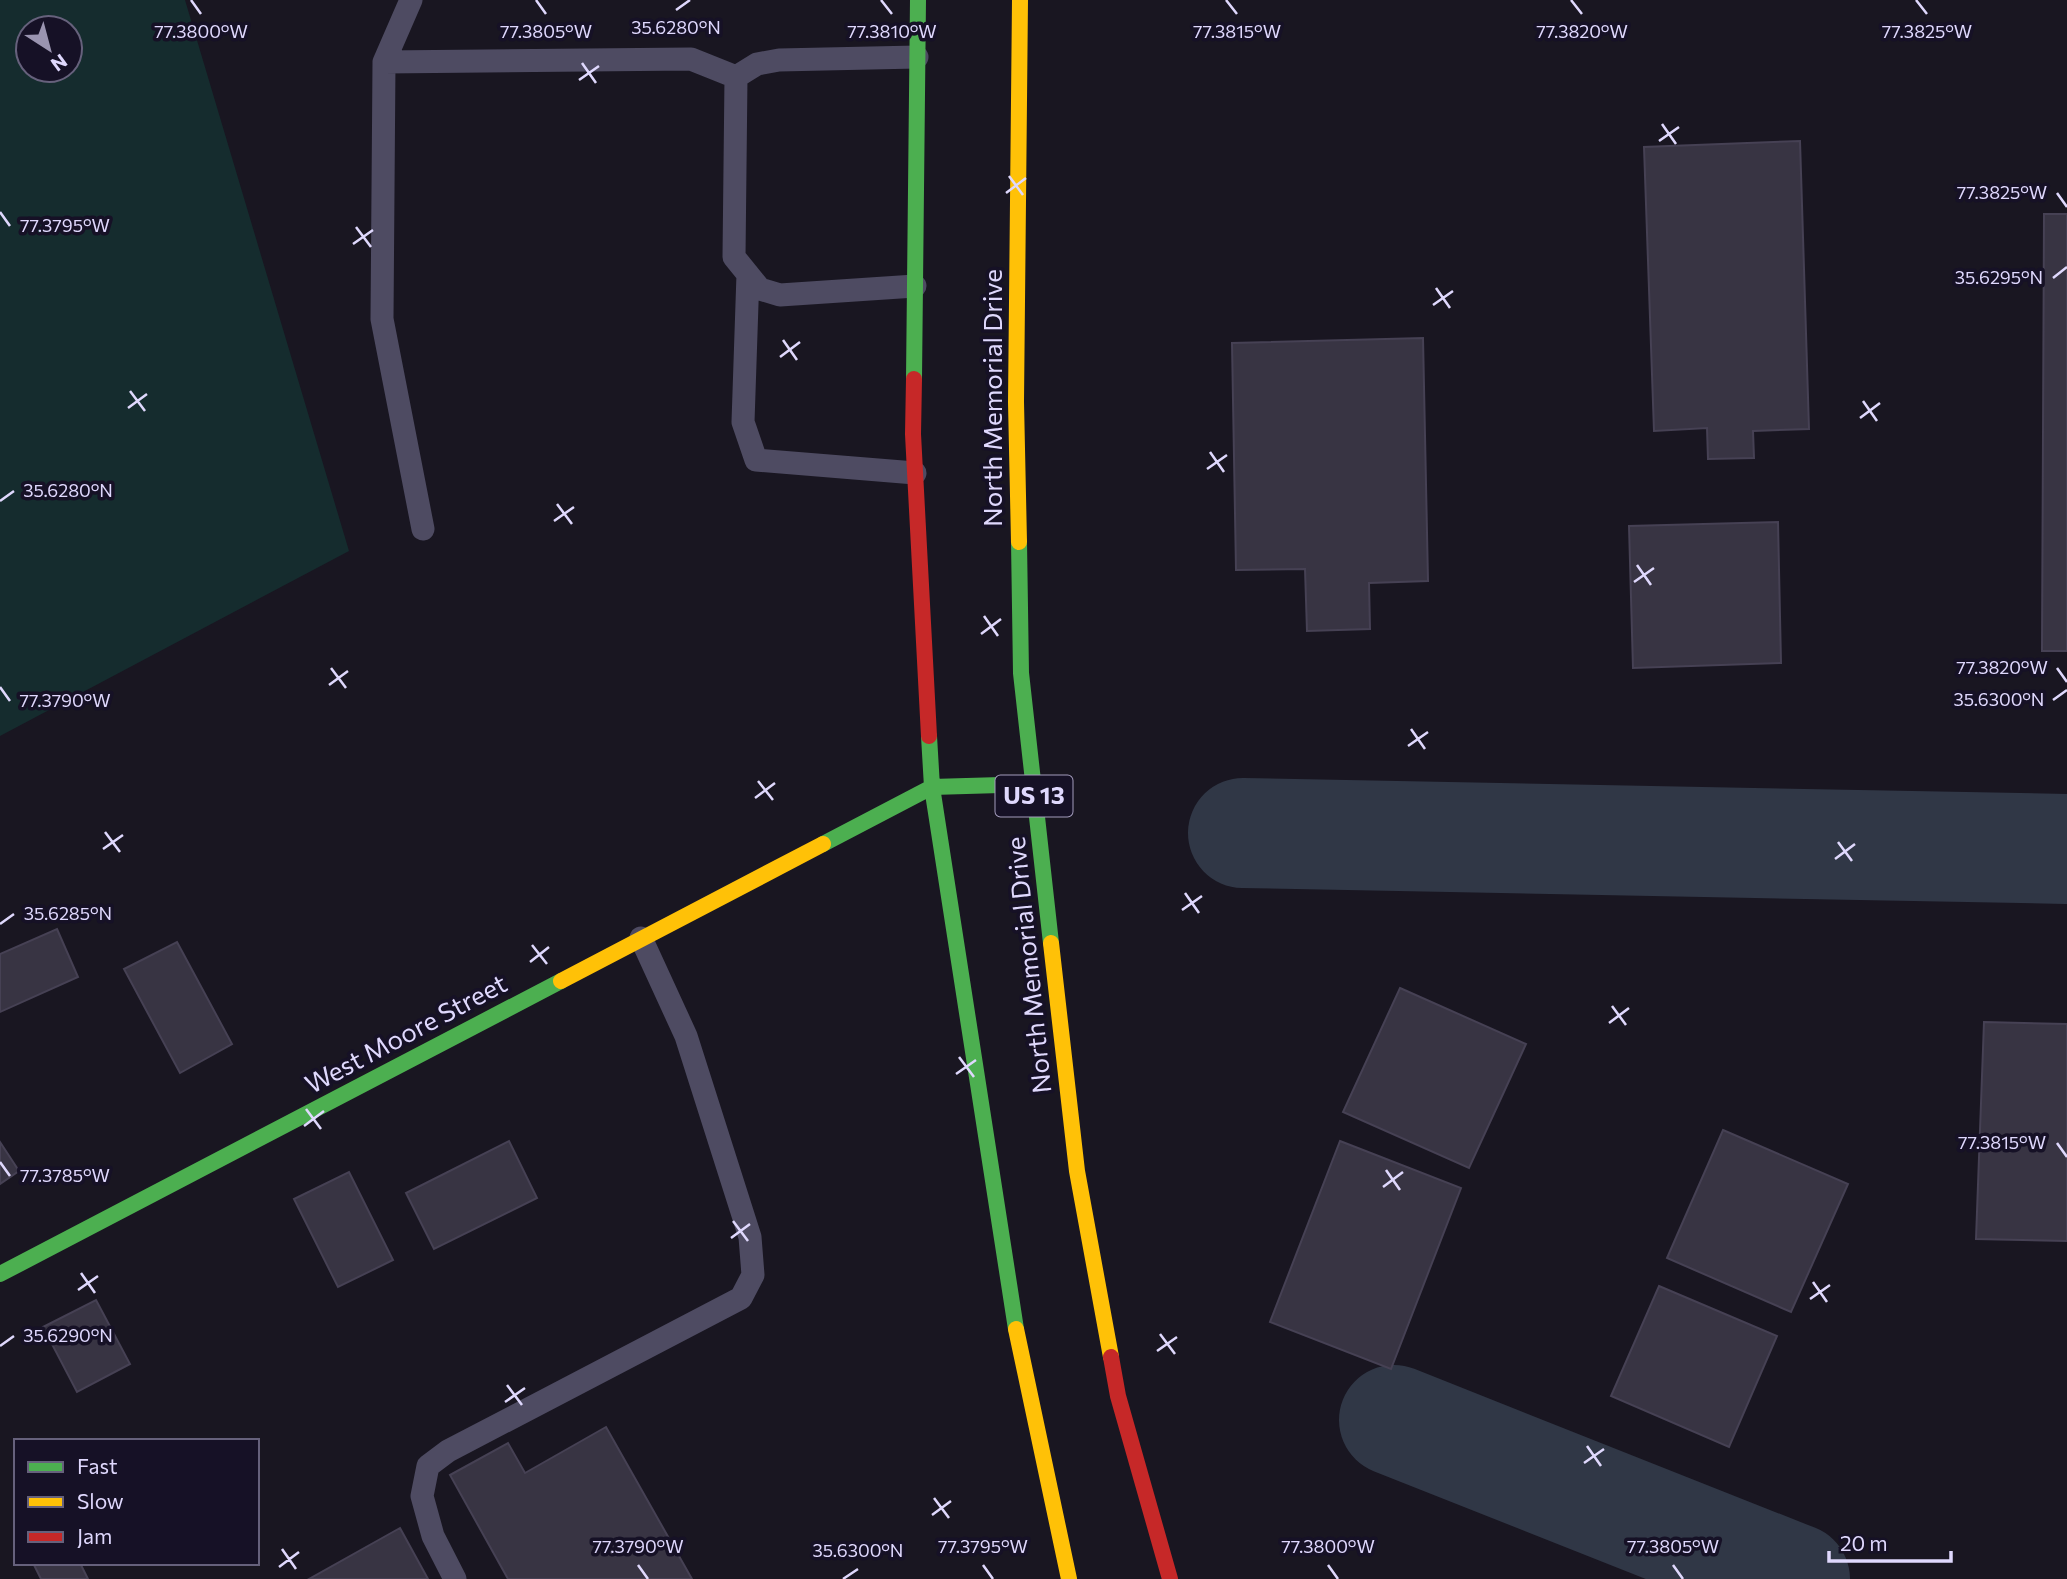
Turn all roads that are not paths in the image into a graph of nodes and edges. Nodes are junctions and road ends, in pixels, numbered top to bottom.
1 (411, 0) edge
2 (918, 0) edge
3 (1020, 0) edge
4 (917, 57) junction
5 (384, 62) junction
6 (736, 77) junction
7 (748, 274) junction
8 (915, 286) junction
9 (915, 473) junction
10 (423, 529) dead end
11 (1033, 785) junction
12 (932, 787) junction
13 (641, 938) junction
14 (0, 1274) edge
15 (455, 1579) edge
16 (1069, 1579) edge
17 (1170, 1579) edge

1 - 5 lane
2 - 4 main road
3 - 11 main road, North Memorial Drive / US 13
4 - 6 lane
4 - 8 main road
5 - 6 lane
5 - 10 lane
6 - 7 lane
7 - 8 lane
7 - 9 lane
8 - 9 main road
9 - 12 main road
11 - 12 main road, West Moore Street
11 - 17 main road, North Memorial Drive / US 13
12 - 13 main road, West Moore Street
12 - 16 main road
13 - 14 main road, West Moore Street
13 - 15 lane

